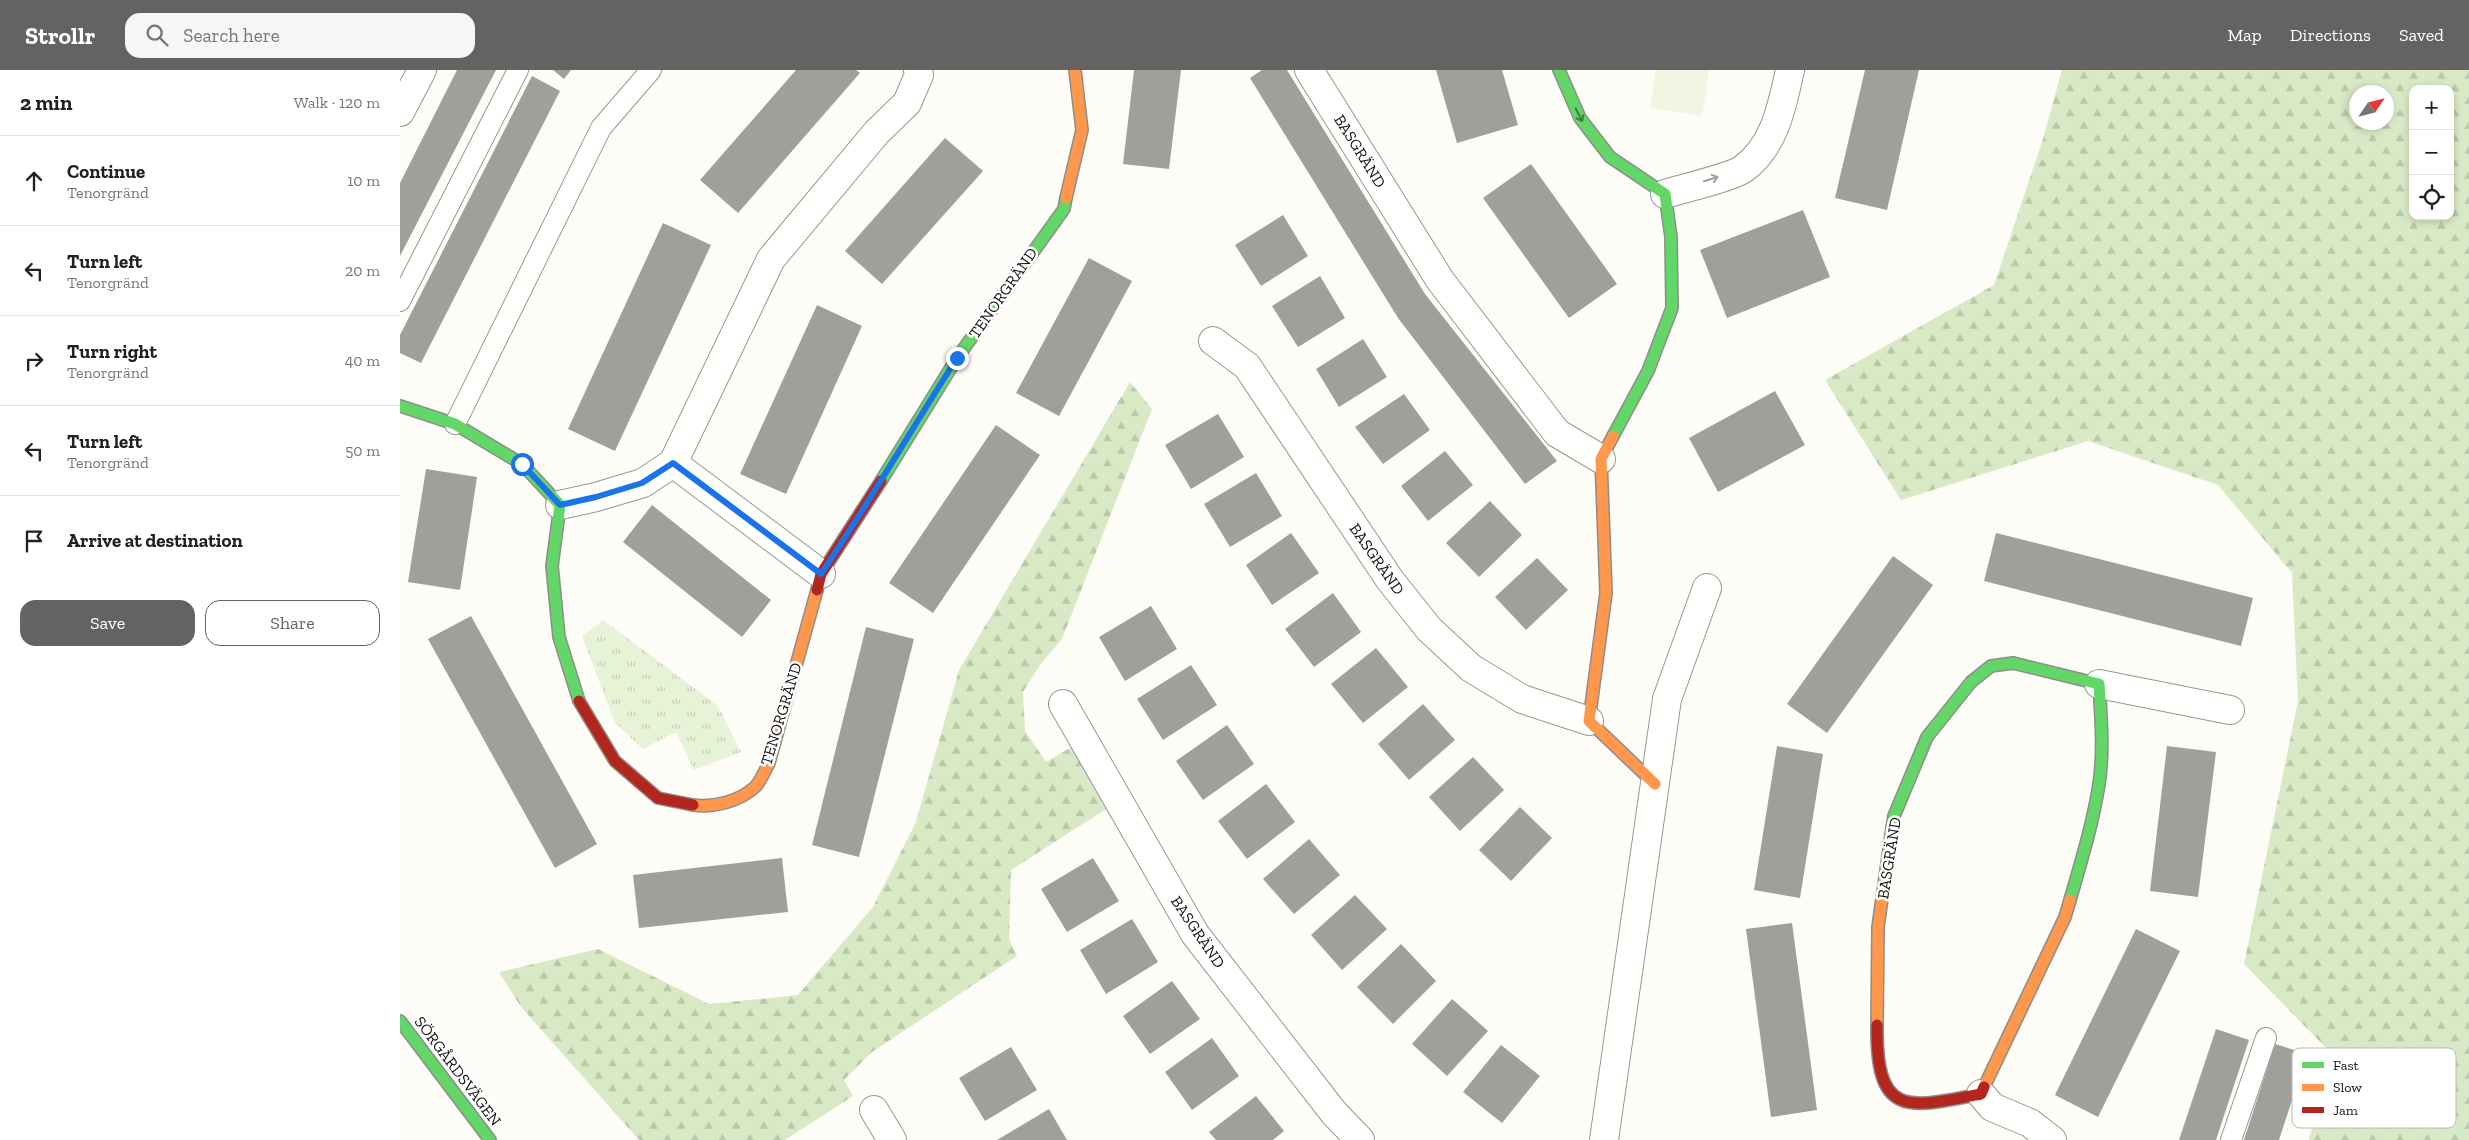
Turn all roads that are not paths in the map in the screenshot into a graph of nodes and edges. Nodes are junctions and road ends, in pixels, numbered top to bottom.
1 (518, 70) edge
2 (652, 70) edge
3 (918, 70) edge
4 (1075, 70) edge
5 (1309, 70) edge
6 (1559, 70) edge
7 (1790, 70) edge
8 (412, 77) edge
9 (400, 112) edge
10 (1665, 194) junction
11 (400, 301) edge
12 (1213, 341) dead end
13 (400, 406) edge
14 (455, 424) junction
15 (1601, 459) junction
16 (673, 463) junction
17 (560, 505) junction
18 (821, 574) junction
19 (1708, 588) dead end
20 (2099, 684) junction
21 (1062, 704) dead end
22 (2230, 710) dead end
23 (1589, 721) junction
24 (1655, 784) junction
25 (400, 1021) edge
26 (2266, 1038) dead end
27 (1981, 1094) junction
28 (874, 1110) dead end
29 (490, 1140) edge
30 (892, 1140) edge
31 (1360, 1140) edge
32 (1604, 1140) edge
33 (2052, 1140) edge
34 (2231, 1140) edge

1 - 11 lane
2 - 14 lane
3 - 16 street
4 - 18 street, TENORGRÄND
5 - 15 street, BASGRÄND
6 -> 10 street
10 -> 7 street
8 - 9 street
10 - 15 street
12 - 23 street, BASGRÄND
13 - 14 street
14 - 17 street
15 - 23 street
16 - 17 street
16 - 18 street
17 - 18 street, TENORGRÄND
19 - 24 street
20 - 22 street, BASGRÄND
20 - 27 street
20 - 27 street, BASGRÄND
21 - 31 street, BASGRÄND
23 - 24 street, BASGRÄND
24 - 32 street
25 - 29 street, SÖRGÅRDSVÄGEN
26 - 34 lane
27 - 33 street
28 - 30 street

